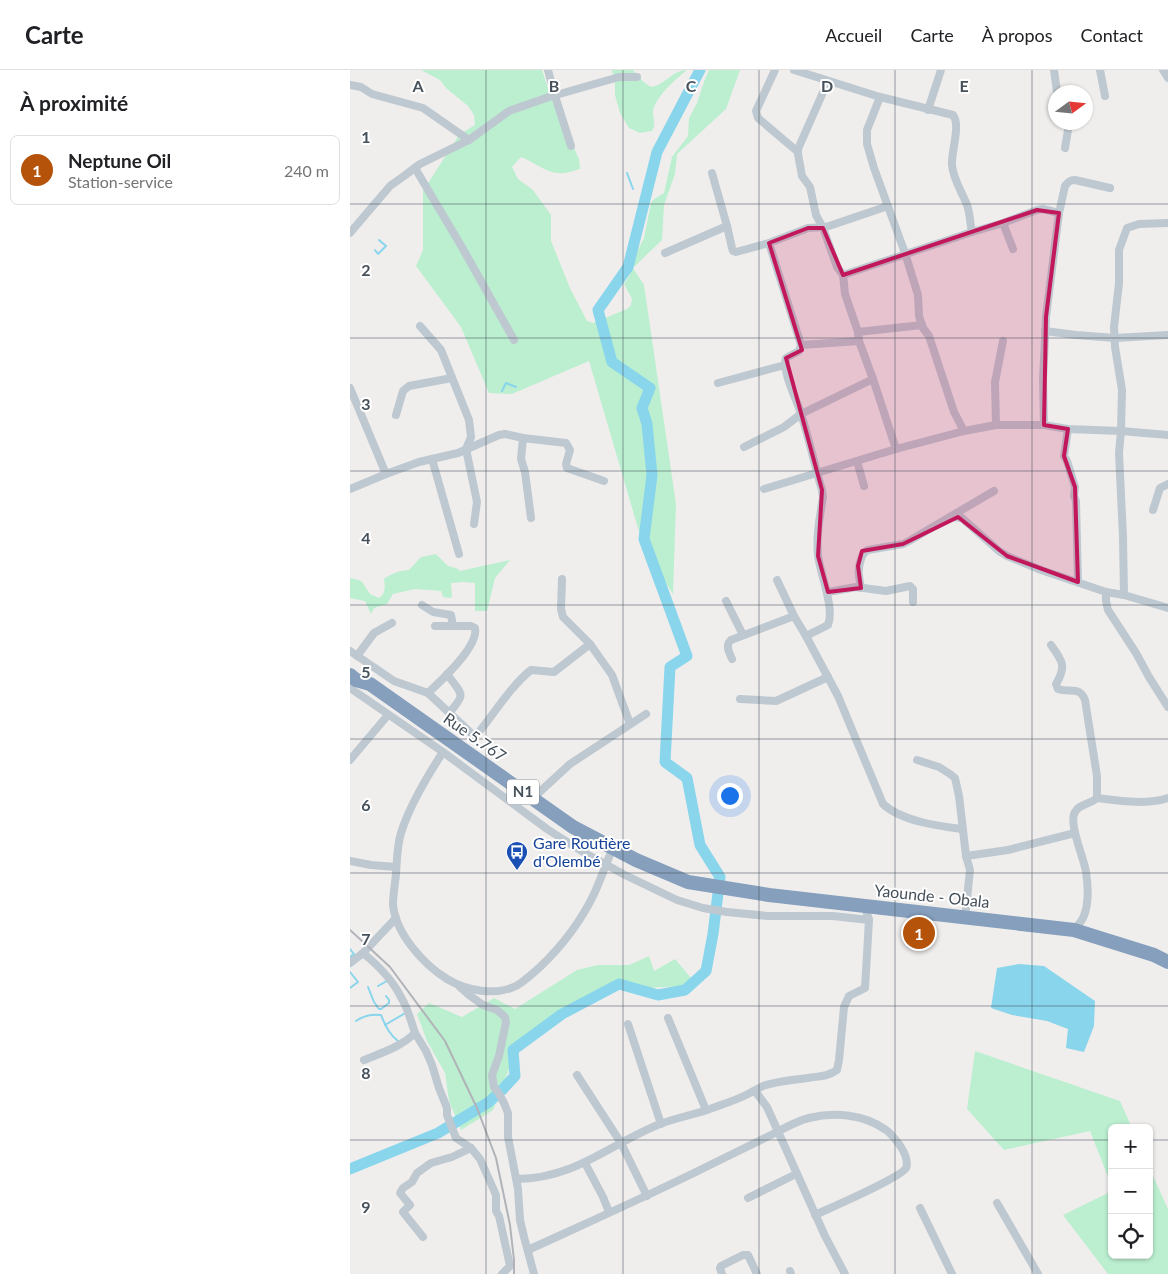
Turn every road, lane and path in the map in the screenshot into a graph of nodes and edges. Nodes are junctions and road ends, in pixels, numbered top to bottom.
1 (548, 70) edge
2 (775, 70) edge
3 (794, 70) edge
4 (941, 70) edge
5 (1054, 70) edge
6 (1100, 70) edge
7 (1163, 70) edge
8 (636, 77) dead end
9 (1168, 78) edge
10 (828, 81) junction
11 (350, 85) edge
12 (1056, 85) edge
13 (554, 96) junction
14 (1105, 96) dead end
15 (880, 97) junction
16 (928, 110) junction
17 (1068, 130) edge
18 (469, 140) junction
19 (571, 146) dead end
20 (1065, 148) dead end
21 (798, 152) junction
22 (415, 168) junction
23 (712, 173) dead end
24 (1110, 188) dead end
25 (888, 206) junction
26 (1059, 213) junction
27 (1003, 223) junction
28 (1168, 224) edge
29 (727, 226) junction
30 (822, 228) junction
31 (972, 232) junction
32 (350, 233) edge
33 (769, 244) junction
34 (1013, 249) dead end
35 (665, 252) dead end
36 (905, 253) junction
37 (843, 275) junction
38 (922, 325) junction
39 (420, 326) dead end
40 (1045, 331) junction
41 (858, 332) junction
42 (1168, 335) edge
43 (1114, 338) junction
44 (514, 340) dead end
45 (859, 341) junction
46 (1003, 341) dead end
47 (799, 344) junction
48 (785, 365) junction
49 (452, 378) junction
50 (873, 379) junction
51 (718, 383) dead end
52 (350, 388) edge
53 (802, 414) junction
54 (396, 416) dead end
55 (996, 425) junction
56 (1044, 426) junction
57 (1068, 429) junction
58 (964, 431) junction
59 (1121, 431) junction
60 (1168, 435) edge
61 (523, 438) junction
62 (744, 447) dead end
63 (466, 449) junction
64 (896, 449) junction
65 (432, 459) junction
66 (857, 461) junction
67 (386, 474) junction
68 (817, 474) junction
69 (604, 481) dead end
70 (1168, 484) edge
71 (864, 486) dead end
72 (350, 489) edge
73 (764, 489) dead end
74 (994, 491) dead end
75 (1153, 510) dead end
76 (951, 517) junction
77 (531, 518) dead end
78 (474, 524) dead end
79 (459, 554) dead end
80 (562, 579) dead end
81 (777, 580) dead end
82 (1078, 582) junction
83 (861, 588) junction
84 (828, 592) junction
85 (1106, 592) junction
86 (1124, 595) junction
87 (726, 601) dead end
88 (913, 602) dead end
89 (422, 605) dead end
90 (1168, 608) edge
91 (794, 616) junction
92 (392, 623) dead end
93 (435, 626) dead end
94 (453, 626) junction
95 (743, 635) junction
96 (806, 636) junction
97 (590, 644) junction
98 (1051, 645) dead end
99 (352, 657) edge
100 (732, 659) dead end
101 (447, 674) junction
102 (350, 675) edge
103 (828, 678) junction
104 (370, 684) junction
105 (350, 688) edge
106 (428, 693) junction
107 (740, 699) dead end
108 (1168, 707) edge
109 (449, 713) junction
110 (646, 714) dead end
111 (388, 715) junction
112 (630, 724) junction
113 (443, 752) junction
114 (350, 760) edge
115 (918, 760) dead end
116 (1097, 798) junction
117 (1168, 798) edge
118 (532, 799) junction
119 (962, 829) junction
120 (1074, 833) junction
121 (613, 848) junction
122 (966, 856) junction
123 (350, 861) edge
124 (606, 864) junction
125 (396, 867) junction
126 (688, 882) joint
127 (867, 913) junction
128 (396, 918) junction
129 (965, 918) junction
130 (1074, 930) junction
131 (363, 953) junction
132 (1168, 962) edge
133 (350, 963) edge
134 (459, 986) junction
135 (668, 1018) dead end
136 (628, 1024) dead end
137 (415, 1033) junction
138 (364, 1060) dead end
139 (577, 1075) dead end
140 (755, 1091) junction
141 (706, 1110) junction
142 (661, 1124) junction
143 (777, 1132) junction
144 (621, 1143) junction
145 (471, 1148) junction
146 (585, 1163) junction
147 (796, 1174) junction
148 (517, 1179) junction
149 (647, 1196) junction
150 (748, 1198) dead end
151 (998, 1203) dead end
152 (920, 1208) dead end
153 (609, 1212) junction
154 (815, 1215) junction
155 (423, 1238) dead end
156 (528, 1250) junction
157 (502, 1274) edge
158 (534, 1274) edge
159 (722, 1274) edge
160 (757, 1274) edge
161 (845, 1274) edge
162 (952, 1274) edge
163 (1038, 1274) edge

1 - 13 street
2 - 21 street
3 - 10 street
4 - 16 street
5 - 12 street
6 - 14 street
7 - 9 street
8 - 13 street
10 - 15 street
10 - 21 street
11 - 18 street
13 - 18 street
13 - 19 street
15 - 16 street
15 - 25 street
16 - 31 street
17 - 20 street
18 - 22 street
21 - 30 street
22 - 32 street
22 - 44 street
23 - 29 street
24 - 26 street
25 - 30 street
25 - 36 street
26 - 27 street
26 - 40 street
27 - 31 street
27 - 34 street
28 - 43 street
29 - 33 street
29 - 35 street
30 - 33 street
30 - 37 street
31 - 36 street
33 - 47 street
36 - 37 street
36 - 38 street
37 - 41 street
38 - 41 street
38 - 58 street
39 - 49 street
40 - 43 street
40 - 56 street
41 - 45 street
42 - 43 street
43 - 59 street
45 - 47 street
45 - 50 street
46 - 55 street
47 - 48 street
48 - 51 street
48 - 53 street
49 - 54 street
49 - 63 street
50 - 53 street
50 - 64 street
52 - 67 street
53 - 62 street
53 - 68 street
55 - 56 street
55 - 58 street
56 - 57 street
57 - 59 street
57 - 82 street
58 - 64 street
59 - 60 street
59 - 86 street
61 - 63 street
61 - 69 street
61 - 77 street
63 - 65 street
63 - 78 street
64 - 66 street
65 - 67 street
65 - 79 street
66 - 68 street
66 - 71 street
67 - 72 street
68 - 73 street
68 - 84 street
70 - 75 street
74 - 76 street
76 - 82 street
76 - 83 street
80 - 97 street
81 - 91 street
82 - 85 street
83 - 84 street
83 - 88 street
84 - 96 street
85 - 86 street
85 - 108 street
86 - 90 street
87 - 95 street
89 - 94 street
91 - 95 street
91 - 96 street
92 - 99 street
93 - 94 street
94 - 101 street
95 - 100 street
96 - 103 street
97 - 109 street
97 - 112 street
98 - 116 street
99 - 104 highway, N1
99 - 106 street
101 - 106 street
101 - 109 street
102 - 104 highway, Rue 5.767 / N1
103 - 107 street
103 - 119 street
104 - 118 highway, Rue 5.767 / N1
105 - 111 street
106 - 109 street
110 - 112 street
111 - 113 street
111 - 114 street
112 - 118 street
113 - 124 street
113 - 125 street
115 - 119 street
116 - 117 street
116 - 120 street
118 - 121 highway, Rue 5.767 / N1
119 - 122 street
120 - 122 street
120 - 130 street
121 - 124 street
121 - 126 highway, Rue 5.767 / N1
122 - 129 street
123 - 125 street
124 - 127 street
124 - 134 street
125 - 128 street
126 - 127 highway, Yaounde - Obala / N1
127 - 129 highway, Yaounde - Obala / N1
127 - 140 street
128 - 131 street
128 - 134 street
129 - 130 highway, Yaounde - Obala / N1
130 - 132 highway, Yaounde - Obala / N1
131 - 133 street
131 - 137 street
134 - 148 street
135 - 141 street
136 - 142 street
137 - 138 street
137 - 145 street
139 - 144 street
140 - 141 street
140 - 143 street
141 - 142 street
142 - 144 street
143 - 147 street
143 - 149 street
143 - 154 street
144 - 146 street
144 - 149 street
145 - 155 street
145 - 157 street
146 - 148 street
146 - 153 street
147 - 150 street
147 - 154 street
148 - 156 street
149 - 153 street
151 - 163 street
152 - 162 street
153 - 156 street
154 - 161 street
156 - 158 street
159 - 160 street

